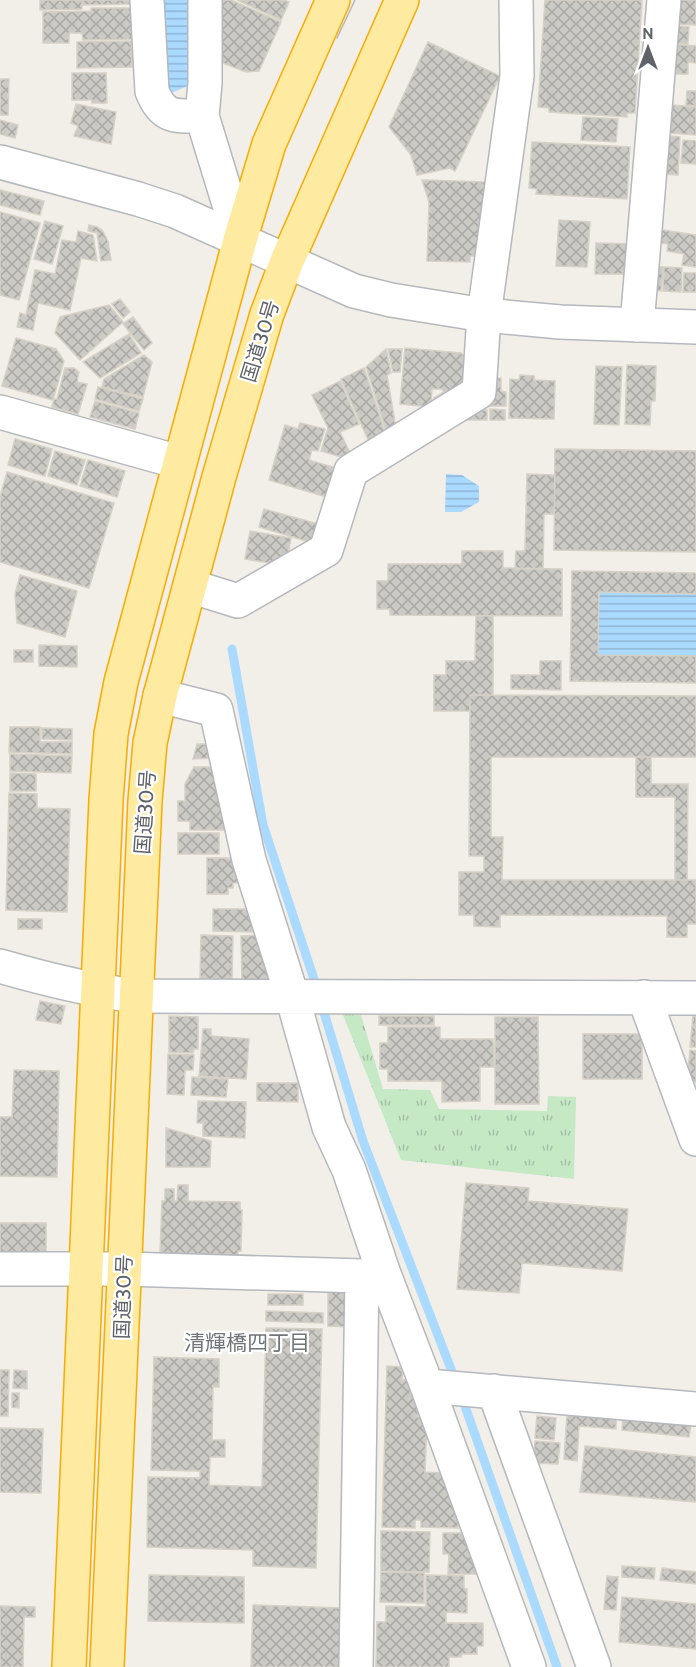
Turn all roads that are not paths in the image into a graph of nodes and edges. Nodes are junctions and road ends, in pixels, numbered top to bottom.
1 (147, 0) edge
2 (205, 0) edge
3 (333, 0) edge
4 (402, 0) edge
5 (516, 0) edge
6 (664, 0) edge
7 (202, 116) junction
8 (0, 162) edge
9 (240, 240) junction
10 (287, 261) junction
11 (484, 315) junction
12 (637, 325) junction
13 (696, 327) edge
14 (0, 412) edge
15 (179, 462) junction
16 (190, 586) junction
17 (160, 696) junction
18 (0, 966) edge
19 (99, 992) junction
20 (136, 996) junction
21 (297, 996) junction
22 (644, 997) junction
23 (696, 998) edge
24 (696, 1139) edge
25 (87, 1268) junction
26 (0, 1269) edge
27 (124, 1269) junction
28 (373, 1275) junction
29 (436, 1387) junction
30 (486, 1391) junction
31 (696, 1409) edge
32 (69, 1667) edge
33 (107, 1667) edge
34 (356, 1667) edge
35 (529, 1667) edge
36 (594, 1667) edge

1 - 7 street
2 - 7 street
3 - 9 highway, 国道30号
4 - 10 highway, 国道30号
5 - 11 street
6 - 12 street
7 - 9 street
8 - 9 street
9 - 10 street
9 - 15 highway, 国道30号
10 - 11 street
10 - 16 highway, 国道30号
11 - 12 street
11 - 16 street
12 - 13 street
14 - 15 street
15 - 19 highway, 国道30号
16 - 17 highway, 国道30号
17 - 20 highway, 国道30号
17 - 21 street
18 - 19 street
19 - 20 street
19 - 25 highway, 国道30号
20 - 21 street
20 - 27 highway, 国道30号
21 - 22 street
21 - 28 street
22 - 23 street
22 - 24 street
25 - 26 street
25 - 27 street
25 - 32 highway, 国道30号
27 - 28 street
27 - 33 highway, 国道30号
28 - 29 street
28 - 34 street
29 - 30 street
29 - 35 street
30 - 31 street
30 - 36 street

